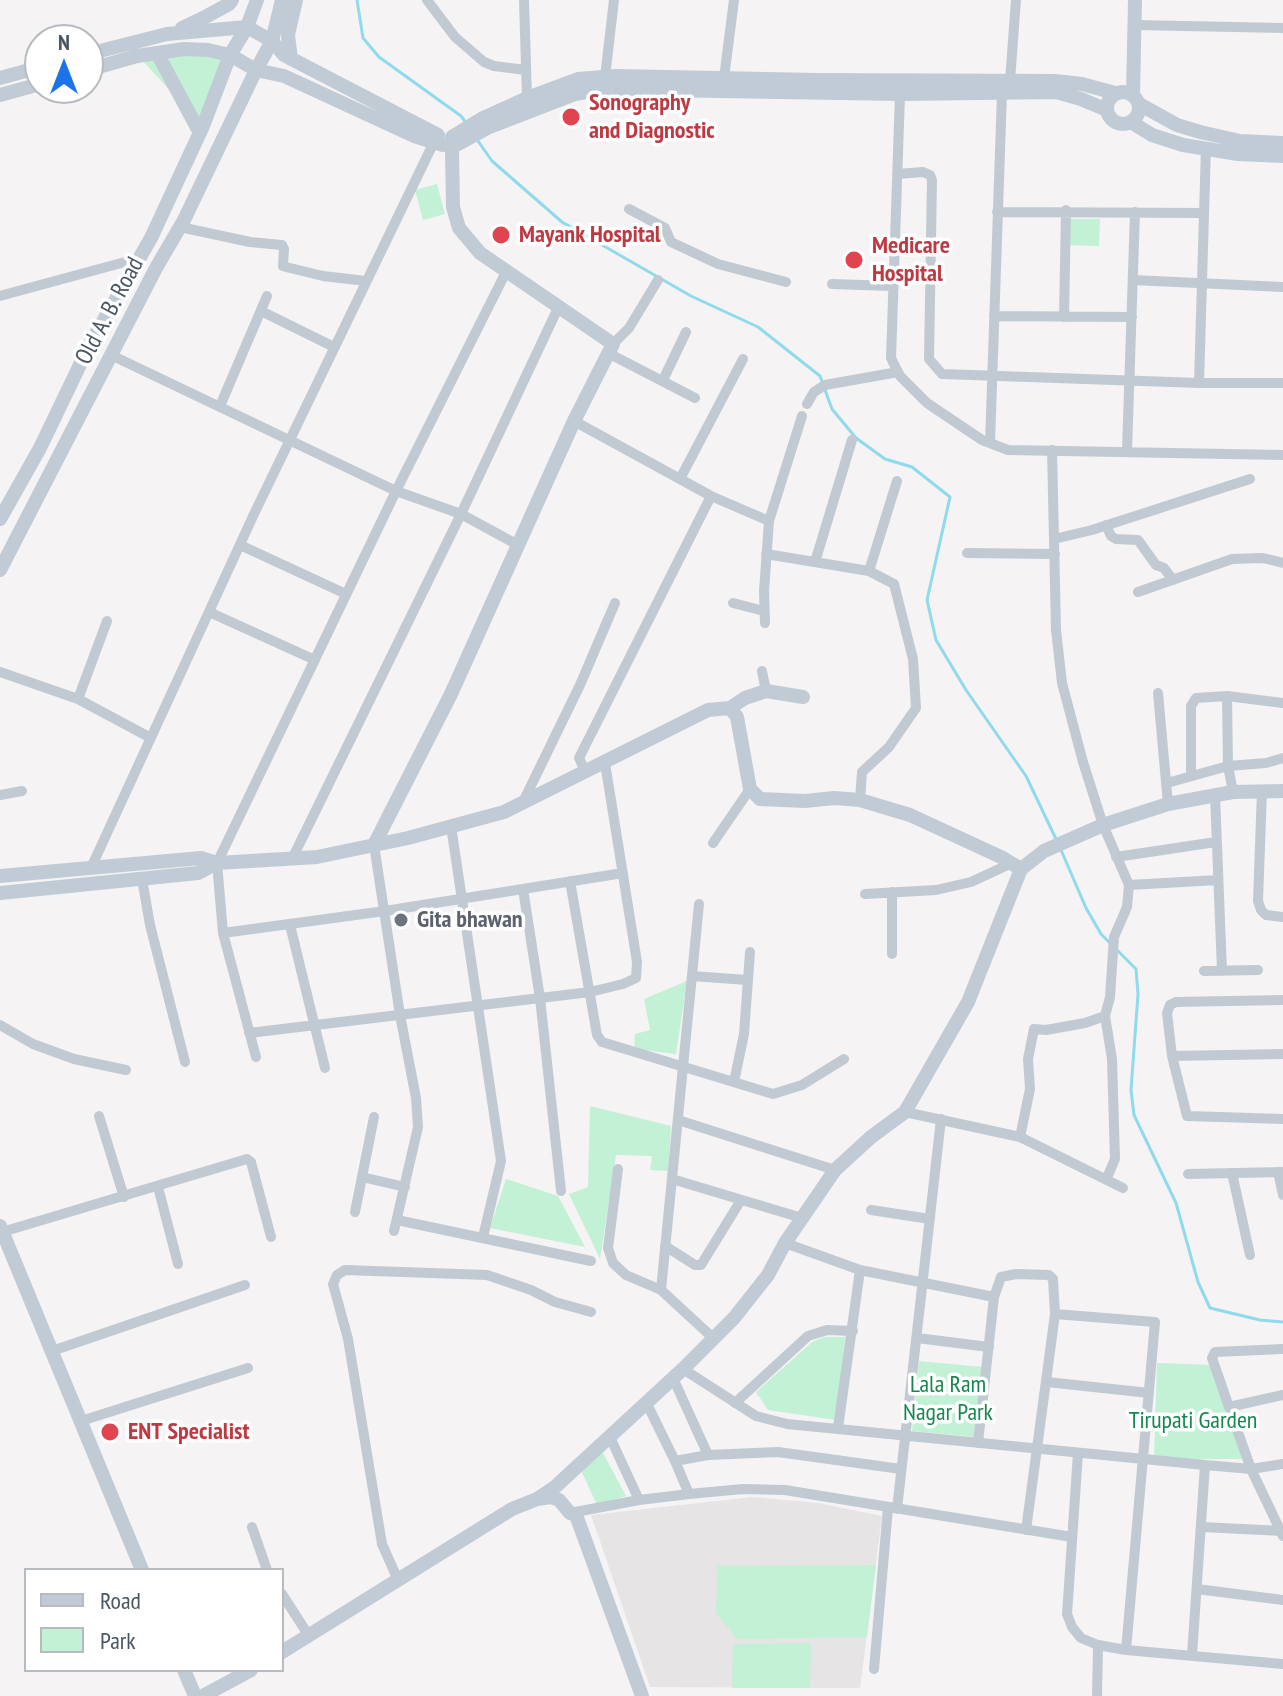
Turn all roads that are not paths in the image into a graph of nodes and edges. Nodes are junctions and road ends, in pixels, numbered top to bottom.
1 (232, 0) edge
2 (257, 0) edge
3 (282, 0) edge
4 (296, 0) edge
5 (427, 0) edge
6 (524, 0) edge
7 (614, 0) edge
8 (734, 0) edge
9 (1016, 0) edge
10 (1135, 0) edge
11 (1134, 25) junction
12 (247, 27) junction
13 (1283, 28) edge
14 (167, 34) junction
15 (272, 41) junction
16 (104, 50) edge
17 (157, 53) junction
18 (230, 55) junction
19 (291, 59) junction
20 (104, 66) edge
21 (256, 70) junction
22 (526, 70) junction
23 (24, 71) edge
24 (284, 76) junction
25 (605, 77) junction
26 (0, 78) edge
27 (724, 78) junction
28 (1006, 87) junction
29 (24, 88) edge
30 (246, 92) junction
31 (1115, 93) junction
32 (900, 94) junction
33 (0, 95) edge
34 (527, 98) junction
35 (1136, 100) junction
36 (1107, 110) junction
37 (1131, 122) junction
38 (485, 123) junction
39 (200, 133) junction
40 (452, 141) junction
41 (1283, 143) edge
42 (1206, 147) junction
43 (1283, 156) edge
44 (897, 174) junction
45 (629, 209) dead end
46 (1066, 210) junction
47 (997, 212) junction
48 (1135, 212) junction
49 (1203, 213) junction
50 (180, 227) junction
51 (133, 267) junction
52 (507, 270) junction
53 (658, 280) dead end
54 (1133, 280) junction
55 (366, 281) junction
56 (1202, 281) junction
57 (786, 282) dead end
58 (832, 284) dead end
59 (892, 286) junction
60 (1283, 287) edge
61 (0, 296) edge
62 (267, 296) dead end
63 (558, 308) junction
64 (261, 311) junction
65 (994, 316) junction
66 (1064, 317) junction
67 (1132, 317) junction
68 (686, 332) dead end
69 (334, 347) junction
70 (610, 348) junction
71 (111, 355) junction
72 (743, 359) dead end
73 (898, 372) junction
74 (992, 377) junction
75 (663, 380) junction
76 (1129, 381) junction
77 (1199, 383) junction
78 (1283, 383) edge
79 (695, 398) dead end
80 (807, 404) dead end
81 (220, 406) junction
82 (802, 416) dead end
83 (574, 421) junction
84 (289, 440) junction
85 (852, 440) dead end
86 (990, 443) junction
87 (1052, 450) junction
88 (1127, 450) junction
89 (1283, 455) edge
90 (680, 479) junction
91 (1250, 479) dead end
92 (897, 481) dead end
93 (396, 491) junction
94 (711, 496) junction
95 (461, 514) junction
96 (0, 519) edge
97 (769, 521) junction
98 (1106, 525) junction
99 (1054, 539) junction
100 (240, 545) junction
101 (518, 545) junction
102 (967, 553) dead end
103 (766, 554) junction
104 (1055, 554) junction
105 (815, 562) junction
106 (1283, 563) edge
107 (0, 570) edge
108 (869, 571) junction
109 (1173, 580) junction
110 (1138, 592) dead end
111 (346, 594) junction
112 (615, 603) dead end
113 (733, 603) dead end
114 (764, 611) junction
115 (209, 612) junction
116 (107, 621) dead end
117 (765, 623) dead end
118 (315, 660) junction
119 (762, 671) dead end
120 (0, 672) edge
121 (766, 691) junction
122 (1158, 693) dead end
123 (1227, 696) junction
124 (803, 697) dead end
125 (78, 699) junction
126 (1283, 703) edge
127 (730, 708) junction
128 (149, 737) junction
129 (1283, 758) edge
130 (605, 763) junction
131 (1228, 766) junction
132 (586, 773) junction
133 (1191, 776) junction
134 (1167, 783) junction
135 (750, 789) junction
136 (22, 791) dead end
137 (1262, 791) junction
138 (1283, 791) edge
139 (1233, 792) junction
140 (0, 795) edge
141 (1215, 795) junction
142 (860, 800) junction
143 (522, 803) junction
144 (1168, 804) junction
145 (1103, 825) junction
146 (451, 826) junction
147 (1216, 842) junction
148 (713, 843) dead end
149 (374, 845) junction
150 (1116, 857) junction
151 (292, 859) junction
152 (217, 863) junction
153 (1016, 866) junction
154 (90, 870) junction
155 (623, 873) junction
156 (0, 876) edge
157 (142, 879) junction
158 (1218, 880) junction
159 (570, 881) junction
160 (1129, 885) junction
161 (523, 889) junction
162 (892, 892) junction
163 (0, 893) edge
164 (865, 894) dead end
165 (464, 899) junction
166 (699, 904) dead end
167 (385, 911) junction
168 (1283, 917) edge
169 (290, 925) junction
170 (223, 933) junction
171 (750, 952) dead end
172 (892, 954) dead end
173 (1258, 970) dead end
174 (1204, 971) dead end
175 (1222, 971) junction
176 (692, 976) junction
177 (747, 980) junction
178 (590, 992) junction
179 (540, 998) junction
180 (1283, 1000) edge
181 (480, 1005) junction
182 (400, 1015) junction
183 (1105, 1016) junction
184 (0, 1025) edge
185 (314, 1025) junction
186 (249, 1033) junction
187 (1283, 1054) edge
188 (1172, 1056) junction
189 (256, 1057) dead end
190 (844, 1059) dead end
191 (185, 1062) dead end
192 (325, 1068) dead end
193 (683, 1068) junction
194 (126, 1070) dead end
195 (734, 1082) junction
196 (905, 1112) junction
197 (99, 1116) dead end
198 (374, 1117) dead end
199 (941, 1119) junction
200 (1283, 1119) edge
201 (678, 1120) junction
202 (1020, 1137) junction
203 (618, 1169) dead end
204 (835, 1170) junction
205 (1280, 1172) edge
206 (1232, 1173) junction
207 (1188, 1174) dead end
208 (362, 1177) junction
209 (672, 1179) junction
210 (1106, 1180) junction
211 (158, 1187) junction
212 (405, 1187) junction
213 (1123, 1188) dead end
214 (561, 1191) dead end
215 (1283, 1195) edge
216 (124, 1197) junction
217 (741, 1200) junction
218 (871, 1210) dead end
219 (355, 1212) dead end
220 (802, 1218) junction
221 (930, 1219) junction
222 (397, 1220) junction
223 (1, 1229) edge
224 (394, 1231) dead end
225 (271, 1237) dead end
226 (483, 1237) junction
227 (785, 1243) junction
228 (665, 1246) junction
229 (1250, 1255) dead end
230 (591, 1261) dead end
231 (178, 1264) dead end
232 (860, 1270) junction
233 (922, 1281) junction
234 (245, 1285) dead end
235 (661, 1290) junction
236 (994, 1297) junction
237 (591, 1312) dead end
238 (1055, 1314) junction
239 (853, 1331) junction
240 (712, 1337) junction
241 (917, 1338) junction
242 (989, 1347) junction
243 (1283, 1349) edge
244 (52, 1351) junction
245 (248, 1368) dead end
246 (678, 1373) junction
247 (1047, 1382) junction
248 (1149, 1393) junction
249 (1283, 1395) edge
250 (646, 1402) junction
251 (735, 1403) junction
252 (1229, 1407) junction
253 (81, 1421) junction
254 (838, 1428) junction
255 (905, 1434) junction
256 (609, 1435) junction
257 (978, 1443) junction
258 (1036, 1447) junction
259 (1078, 1453) junction
260 (708, 1455) junction
261 (1143, 1460) junction
262 (675, 1461) junction
263 (1283, 1464) edge
264 (1205, 1465) junction
265 (901, 1469) junction
266 (1251, 1469) junction
267 (689, 1494) junction
268 (537, 1499) junction
269 (639, 1500) junction
270 (892, 1509) junction
271 (570, 1513) junction
272 (252, 1527) dead end
273 (1202, 1527) junction
274 (1026, 1530) junction
275 (1282, 1533) edge
276 (1072, 1537) junction
277 (141, 1568) edge
278 (266, 1568) edge
279 (398, 1580) junction
280 (1197, 1589) junction
281 (284, 1597) edge
282 (1283, 1600) edge
283 (309, 1636) junction
284 (1098, 1645) junction
285 (1126, 1650) junction
286 (284, 1651) edge
287 (1192, 1655) junction
288 (1283, 1664) edge
289 (874, 1669) dead end
290 (185, 1672) edge
291 (247, 1672) edge
292 (195, 1696) edge
293 (203, 1696) edge
294 (632, 1696) edge
295 (642, 1696) edge
296 (1097, 1696) edge

1 - 14 street
2 - 12 street
3 - 15 street
4 - 19 street
5 - 22 street
6 - 22 street
7 - 25 street
8 - 27 street
9 - 28 street
10 - 11 street
11 - 13 street
11 - 35 street
12 - 14 street
12 - 15 street
12 - 18 street, Old A. B. Road
14 - 16 street
15 - 19 street
15 - 21 street, Old A. B. Road
17 - 18 street
17 - 20 street
17 - 39 street
18 - 21 street
18 - 39 street, Old A. B. Road
19 - 40 street
21 - 24 street
21 - 30 street, Old A. B. Road
22 - 34 street
23 - 26 street
24 - 30 street
24 - 40 street
25 - 27 street
25 - 34 street
27 - 28 street
28 - 31 street
28 - 32 street
28 - 36 street
28 - 47 street
29 - 33 street
30 - 50 street, Old A. B. Road
31 - 35 street
31 - 36 street
32 - 38 street
32 - 44 street
34 - 38 street
35 - 37 street
35 - 41 street
36 - 37 street
37 - 42 street
38 - 40 street
39 - 51 street, Old A. B. Road
40 - 52 street
40 - 55 street
42 - 43 street
42 - 49 street
44 - 59 street
44 - 74 street
45 - 57 street
46 - 47 street
46 - 48 street
46 - 66 street
47 - 65 street
48 - 49 street
48 - 54 street
49 - 56 street
50 - 55 street
50 - 71 street, Old A. B. Road
51 - 61 street
51 - 96 street, Old A. B. Road
52 - 63 street
52 - 93 street
53 - 70 street
54 - 56 street
54 - 67 street
55 - 69 street
56 - 60 street
56 - 77 street
58 - 59 street
59 - 73 street
62 - 64 street
63 - 70 street
63 - 95 street
64 - 69 street
64 - 81 street
65 - 66 street
65 - 74 street
66 - 67 street
67 - 76 street
68 - 75 street
69 - 84 street
70 - 75 street
70 - 83 street
71 - 81 street
71 - 107 street, Old A. B. Road
72 - 90 street
73 - 80 street
73 - 86 street
74 - 76 street
74 - 86 street
75 - 79 street
76 - 77 street
76 - 88 street
77 - 78 street
81 - 84 street
82 - 97 street
83 - 90 street
83 - 101 street
84 - 93 street
84 - 100 street
85 - 105 street
86 - 87 street
87 - 88 street
87 - 99 street
88 - 89 street
90 - 94 street
91 - 98 street
92 - 108 street
93 - 95 street
93 - 111 street
94 - 97 street
94 - 132 street
95 - 101 street
95 - 151 street
97 - 103 street
98 - 99 street
98 - 109 street
99 - 104 street
100 - 111 street
100 - 115 street
101 - 149 street
102 - 104 street
103 - 105 street
103 - 114 street
104 - 145 street
105 - 108 street
106 - 109 street
108 - 142 street
109 - 110 street
111 - 118 street
112 - 143 street
113 - 114 street
114 - 117 street
115 - 118 street
115 - 128 street
116 - 125 street
118 - 152 street
119 - 121 street
120 - 125 street
121 - 124 street
121 - 127 street
122 - 134 street
123 - 126 street
123 - 131 street
123 - 133 street
125 - 128 street
127 - 130 street
127 - 135 street
128 - 154 street
129 - 131 street
130 - 132 street
130 - 155 street
131 - 133 street
131 - 139 street
132 - 143 street
133 - 134 street
134 - 144 street
135 - 142 street
135 - 148 street
136 - 140 street
137 - 138 street
137 - 139 street
137 - 168 street
139 - 141 street
141 - 144 street
141 - 147 street
142 - 153 street
143 - 146 street
144 - 145 street
145 - 150 street
145 - 153 street
146 - 149 street
146 - 165 street
147 - 150 street
147 - 158 street
149 - 151 street
149 - 167 street
150 - 160 street
151 - 152 street
152 - 154 street
152 - 157 street
152 - 170 street
153 - 162 street
153 - 196 street
154 - 156 street
155 - 159 street
155 - 178 street
157 - 163 street
157 - 191 street
158 - 160 street
158 - 175 street
159 - 161 street
159 - 178 street
160 - 183 street
161 - 165 street
161 - 179 street
162 - 164 street
162 - 172 street
165 - 167 street
165 - 181 street
166 - 176 street
167 - 169 street
167 - 182 street
169 - 170 street
169 - 185 street
170 - 186 street
171 - 177 street
173 - 175 street
174 - 175 street
176 - 177 street
176 - 193 street
177 - 195 street
178 - 179 street
178 - 193 street
179 - 181 street
179 - 214 street
180 - 188 street
181 - 182 street
181 - 226 street
182 - 185 street
182 - 212 street
183 - 202 street
183 - 210 street
184 - 194 street
185 - 186 street
185 - 192 street
186 - 189 street
187 - 188 street
188 - 200 street
190 - 195 street
193 - 195 street
193 - 201 street
196 - 199 street
196 - 204 street
197 - 216 street
198 - 208 street
199 - 202 street
199 - 221 street
201 - 204 street
201 - 209 street
202 - 210 street
203 - 235 street
204 - 220 street
205 - 206 street
205 - 215 street
206 - 207 street
206 - 229 street
208 - 212 street
208 - 219 street
209 - 217 street
209 - 228 street
210 - 213 street
211 - 216 street
211 - 225 street
211 - 231 street
212 - 222 street
216 - 223 street
217 - 220 street
217 - 228 street
218 - 221 street
220 - 227 street
221 - 233 street
222 - 224 street
222 - 226 street
223 - 244 street
226 - 230 street
227 - 232 street
227 - 240 street
228 - 235 street
232 - 233 street
232 - 239 street
233 - 236 street
233 - 241 street
234 - 244 street
235 - 240 street
236 - 238 street
236 - 242 street
237 - 279 street
238 - 247 street
238 - 248 street
239 - 251 street
239 - 254 street
240 - 246 street
241 - 242 street
241 - 255 street
242 - 257 street
243 - 252 street
244 - 253 street
245 - 253 street
246 - 250 street
246 - 251 street
246 - 260 street
247 - 248 street
247 - 258 street
248 - 261 street
249 - 252 street
250 - 256 street
250 - 262 street
251 - 254 street
252 - 266 street
253 - 277 street
254 - 255 street
255 - 257 street
255 - 265 street
256 - 268 street
256 - 269 street
257 - 258 street
258 - 259 street
258 - 274 street
259 - 261 street
259 - 276 street
260 - 262 street
260 - 265 street
261 - 264 street
261 - 285 street
262 - 267 street
263 - 266 street
264 - 266 street
264 - 273 street
265 - 270 street
266 - 275 street
267 - 269 street
267 - 270 street
268 - 271 street
268 - 279 street
269 - 271 street
270 - 274 street
270 - 289 street
271 - 294 street
271 - 295 street
272 - 278 street
273 - 275 street
273 - 280 street
274 - 276 street
276 - 284 street
279 - 283 street
280 - 282 street
280 - 287 street
281 - 283 street
283 - 286 street
284 - 285 street
284 - 296 street
285 - 287 street
287 - 288 street
290 - 292 street
291 - 293 street

